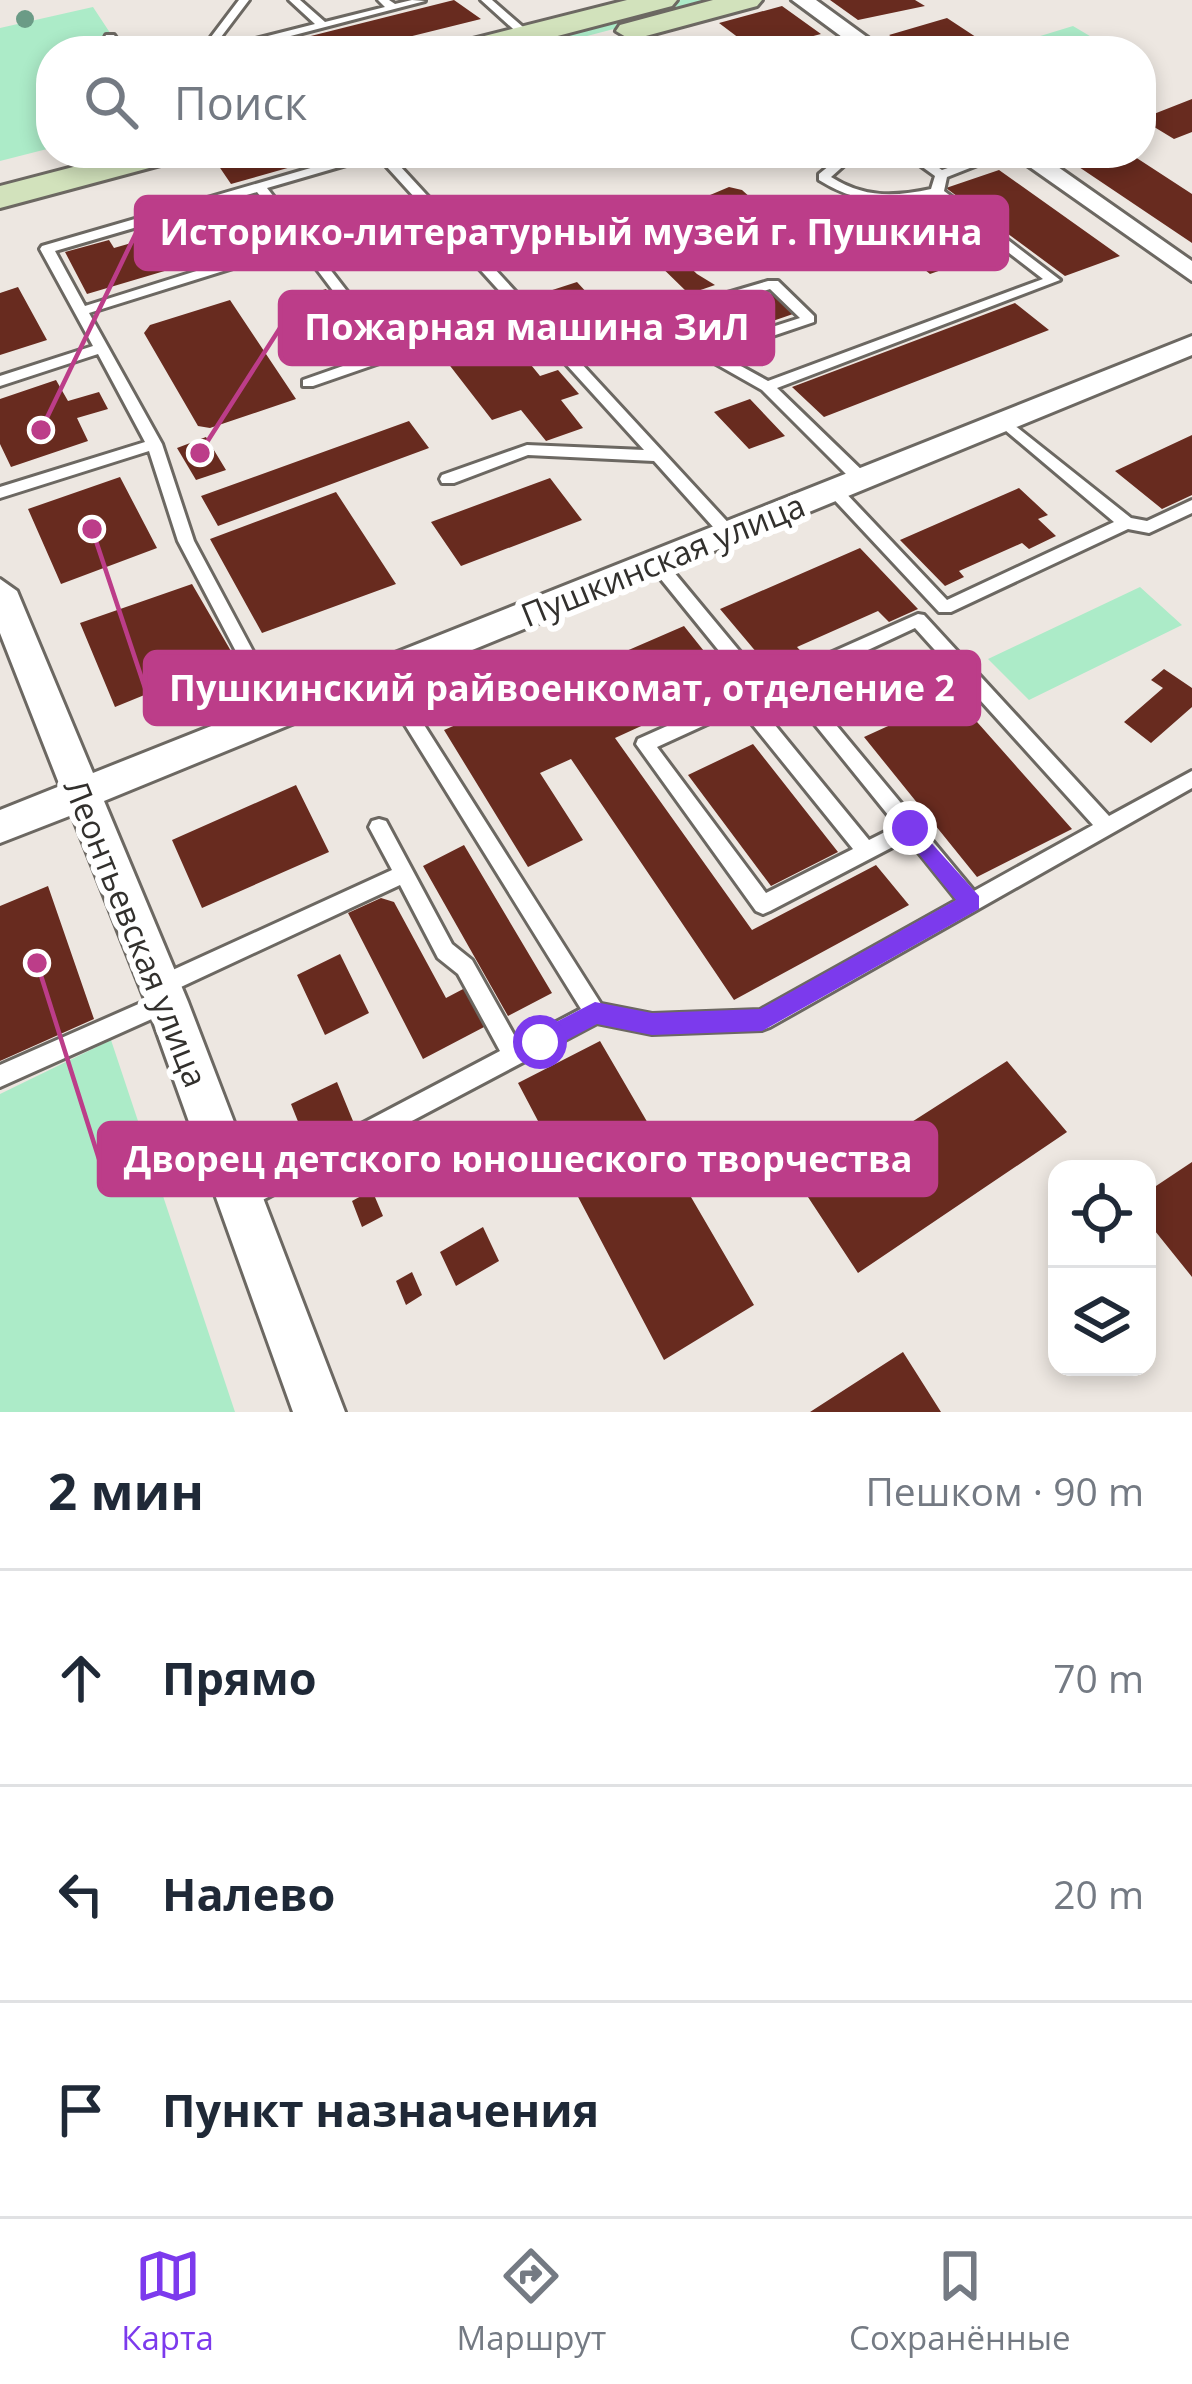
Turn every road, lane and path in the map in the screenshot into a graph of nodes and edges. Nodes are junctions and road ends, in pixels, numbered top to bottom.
1 (244, 0) edge
2 (294, 0) edge
3 (486, 0) edge
4 (662, 0) edge
5 (747, 0) edge
6 (802, 0) edge
7 (420, 1) edge
8 (388, 4) edge
9 (322, 25) junction
10 (526, 35) junction
11 (217, 36) edge
12 (277, 36) edge
13 (522, 36) edge
14 (611, 36) edge
15 (853, 36) edge
16 (36, 162) edge
17 (110, 168) edge
18 (322, 168) edge
19 (392, 168) edge
20 (834, 168) edge
21 (931, 168) edge
22 (960, 168) edge
23 (1043, 168) edge
24 (0, 171) edge
25 (941, 175) junction
26 (258, 185) junction
27 (937, 192) junction
28 (0, 197) edge
29 (303, 242) junction
30 (1192, 273) edge
31 (82, 311) junction
32 (670, 314) junction
33 (544, 334) junction
34 (1192, 345) edge
35 (103, 348) junction
36 (707, 353) junction
37 (0, 380) edge
38 (308, 383) dead end
39 (767, 387) junction
40 (1004, 422) junction
41 (154, 444) junction
42 (656, 456) junction
43 (448, 479) dead end
44 (848, 485) junction
45 (0, 494) edge
46 (1192, 506) edge
47 (1126, 524) junction
48 (729, 534) junction
49 (657, 562) junction
50 (0, 591) edge
51 (382, 673) junction
52 (761, 692) junction
53 (278, 715) junction
54 (1192, 778) edge
55 (79, 795) junction
56 (0, 827) edge
57 (379, 827) dead end
58 (910, 828) junction
59 (1108, 828) junction
60 (866, 851) junction
61 (404, 874) junction
62 (971, 902) junction
63 (163, 994) junction
64 (595, 1013) junction
65 (514, 1055) junction
66 (0, 1076) edge
67 (240, 1199) junction
68 (319, 1412) edge

1 - 11 lane
2 - 9 lane
3 - 10 lane
4 - 10 street
5 - 14 street
6 - 15 street
7 - 8 lane
8 - 9 lane
9 - 12 lane
10 - 13 street
16 - 24 street
17 - 28 street
18 - 26 lane
19 - 33 lane
20 - 27 lane
21 - 25 lane
22 - 25 lane
23 - 30 street
25 - 27 lane
26 - 29 lane
26 - 31 lane
27 - 39 lane
29 - 31 lane
29 - 38 lane
31 - 35 lane
32 - 33 lane
32 - 36 lane
32 - 36 lane
33 - 42 lane
34 - 40 street, Пушкинская улица
35 - 37 lane
35 - 41 lane
36 - 39 lane
39 - 44 lane
40 - 44 street, Пушкинская улица
40 - 47 lane
41 - 45 lane
41 - 53 lane
42 - 43 lane
42 - 48 lane
44 - 47 lane
44 - 48 street, Пушкинская улица
46 - 47 lane
48 - 49 street, Пушкинская улица
49 - 51 street, Пушкинская улица
49 - 52 lane
50 - 55 street, Леонтьевская улица
51 - 53 street, Пушкинская улица
51 - 64 lane
52 - 58 lane
52 - 59 lane
52 - 60 lane
52 - 60 lane
53 - 55 street, Пушкинская улица
54 - 59 lane
55 - 56 street, Пушкинская улица
55 - 63 street, Леонтьевская улица
57 - 61 lane
58 - 60 lane
58 - 62 lane
59 - 62 lane
61 - 63 lane
61 - 65 lane
62 - 64 lane
63 - 66 lane
63 - 67 street, Леонтьевская улица
64 - 65 lane
65 - 67 lane
67 - 68 street, Леонтьевская улица

